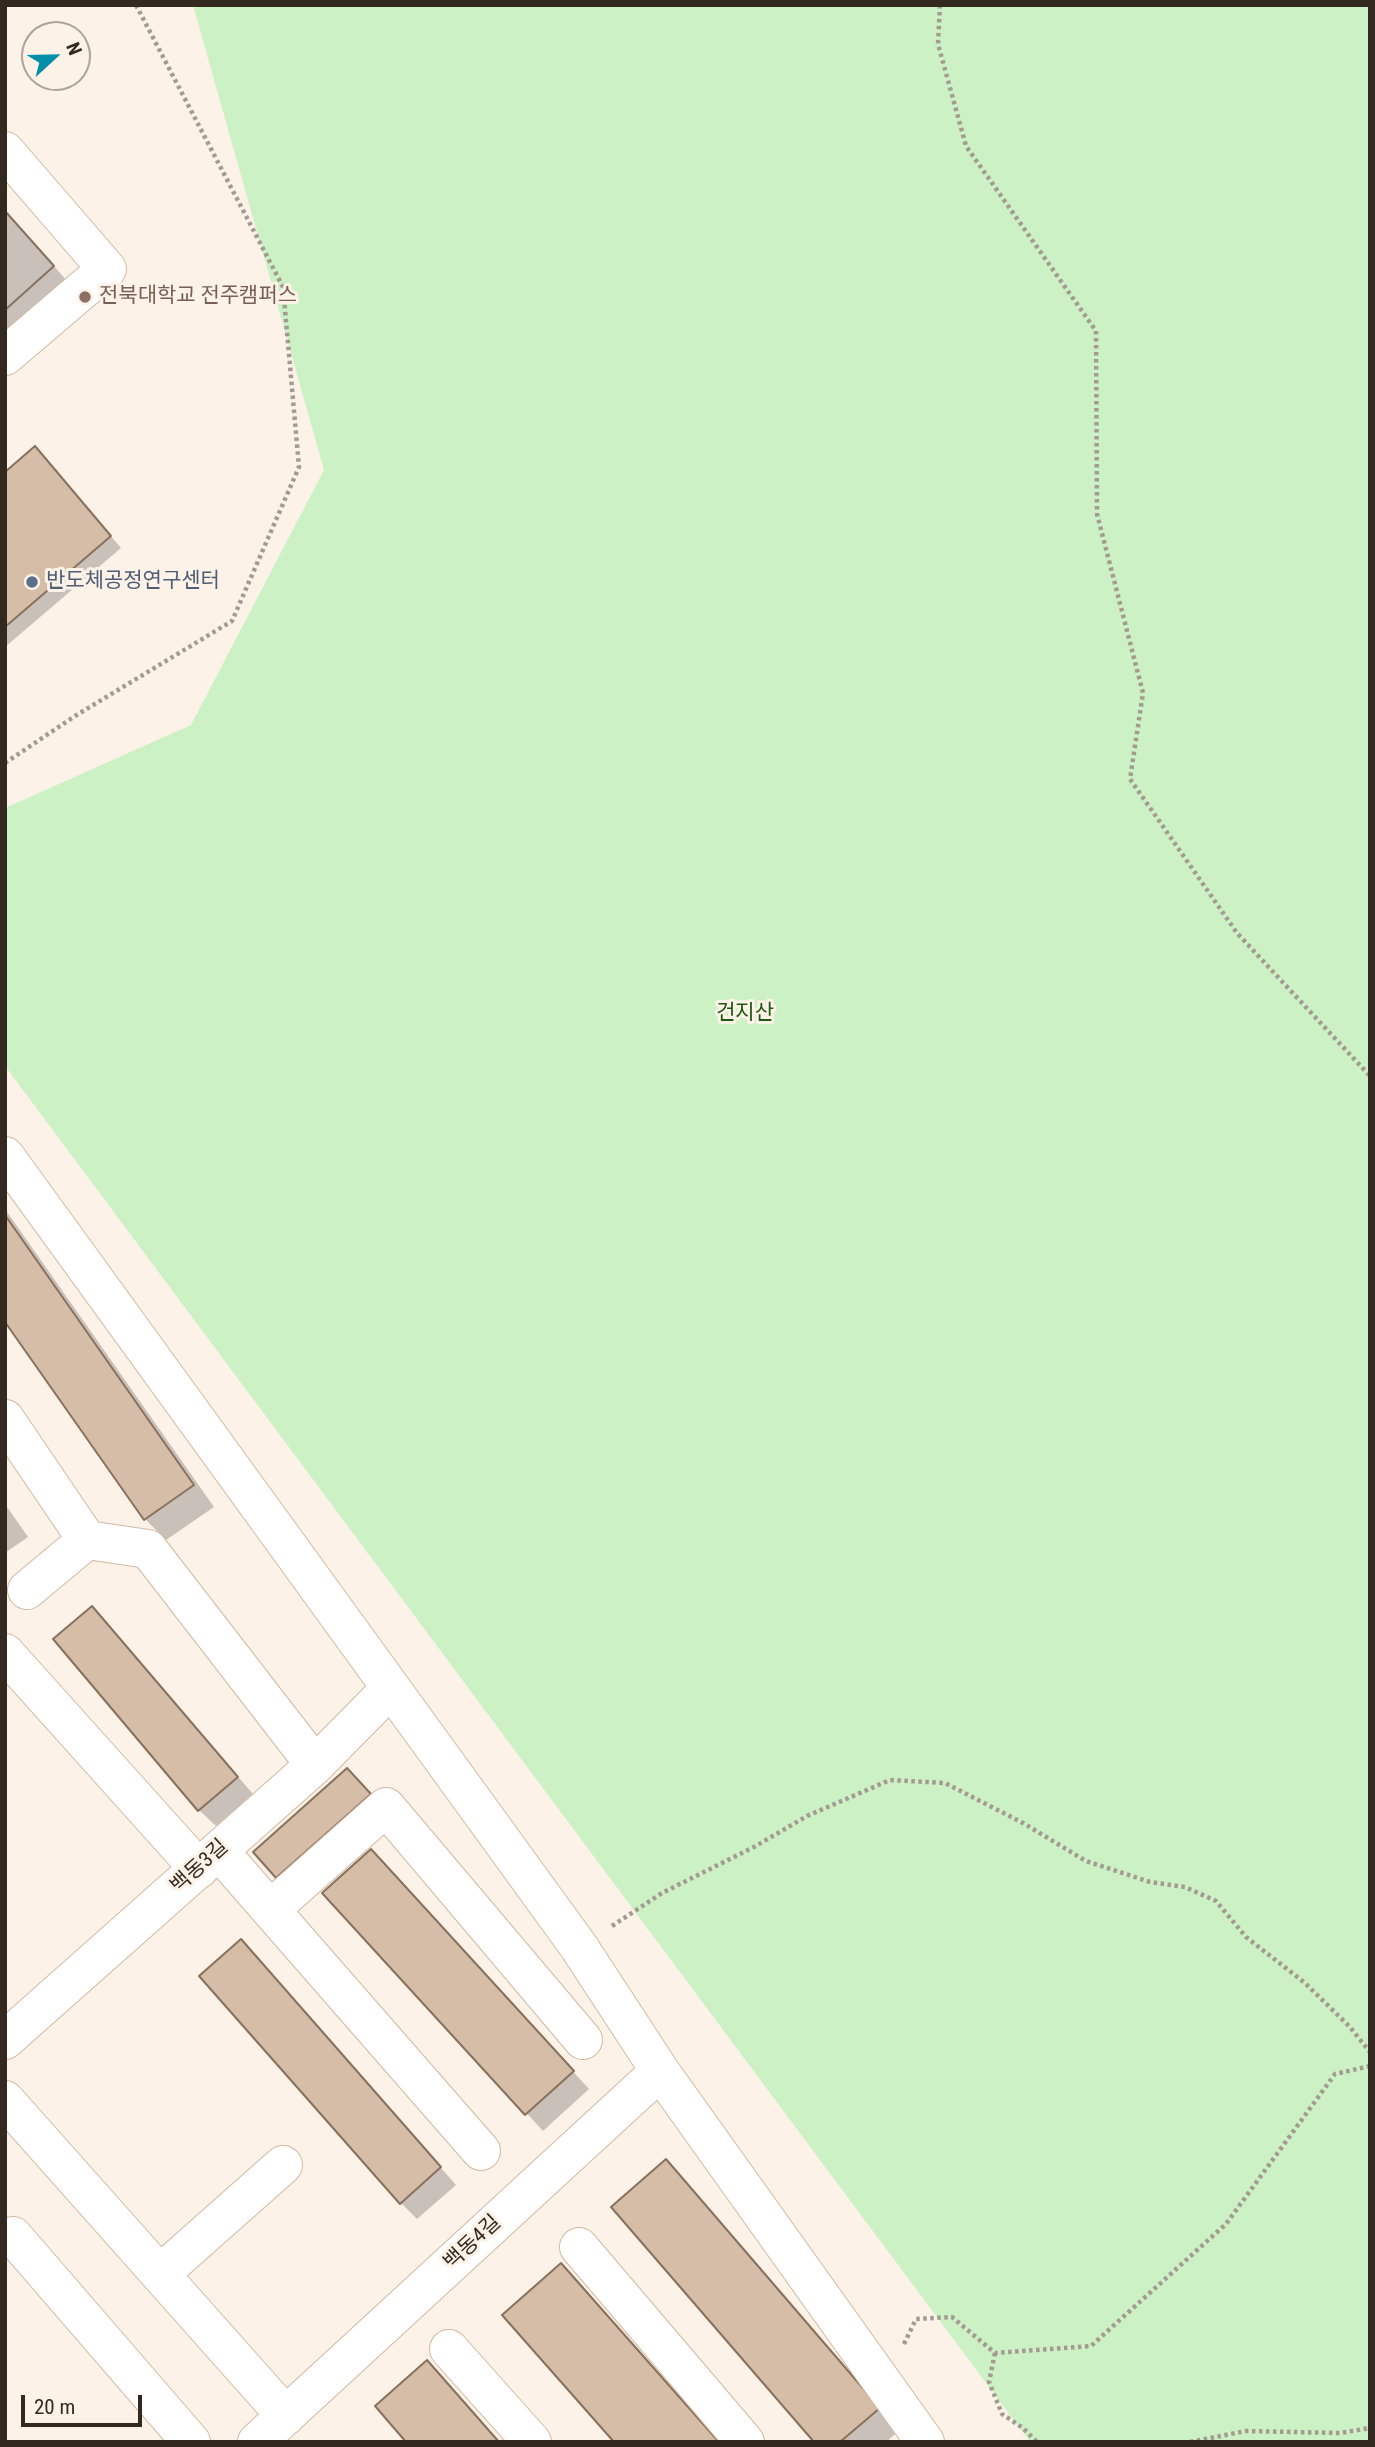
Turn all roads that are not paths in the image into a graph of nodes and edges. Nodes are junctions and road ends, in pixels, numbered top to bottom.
1 (5, 151) edge
2 (5, 356) edge
3 (5, 1156) edge
4 (5, 1419) edge
5 (87, 1541) junction
6 (27, 1590) dead end
7 (5, 1653) edge
8 (390, 1689) junction
9 (315, 1765) junction
10 (209, 1860) junction
11 (271, 1909) junction
12 (5, 2040) edge
13 (583, 2040) dead end
14 (660, 2071) junction
15 (5, 2100) edge
16 (481, 2151) dead end
17 (283, 2165) dead end
18 (13, 2236) dead end
19 (579, 2247) dead end
20 (160, 2274) junction
21 (449, 2349) dead end
22 (286, 2416) junction
23 (191, 2442) edge
24 (257, 2442) edge
25 (532, 2442) edge
26 (745, 2442) edge
27 (925, 2442) edge

1 - 2 street
3 - 8 street
4 - 5 street
5 - 6 street
5 - 9 street
7 - 10 street
8 - 9 street, 백동3길
8 - 14 street
9 - 10 street, 백동3길
10 - 11 street
10 - 12 street, 백동3길
11 - 13 street
11 - 16 street
14 - 22 street, 백동4길
14 - 27 street
15 - 20 street
17 - 20 street
18 - 23 street
19 - 26 street
20 - 22 street
21 - 25 street
22 - 24 street, 백동4길

